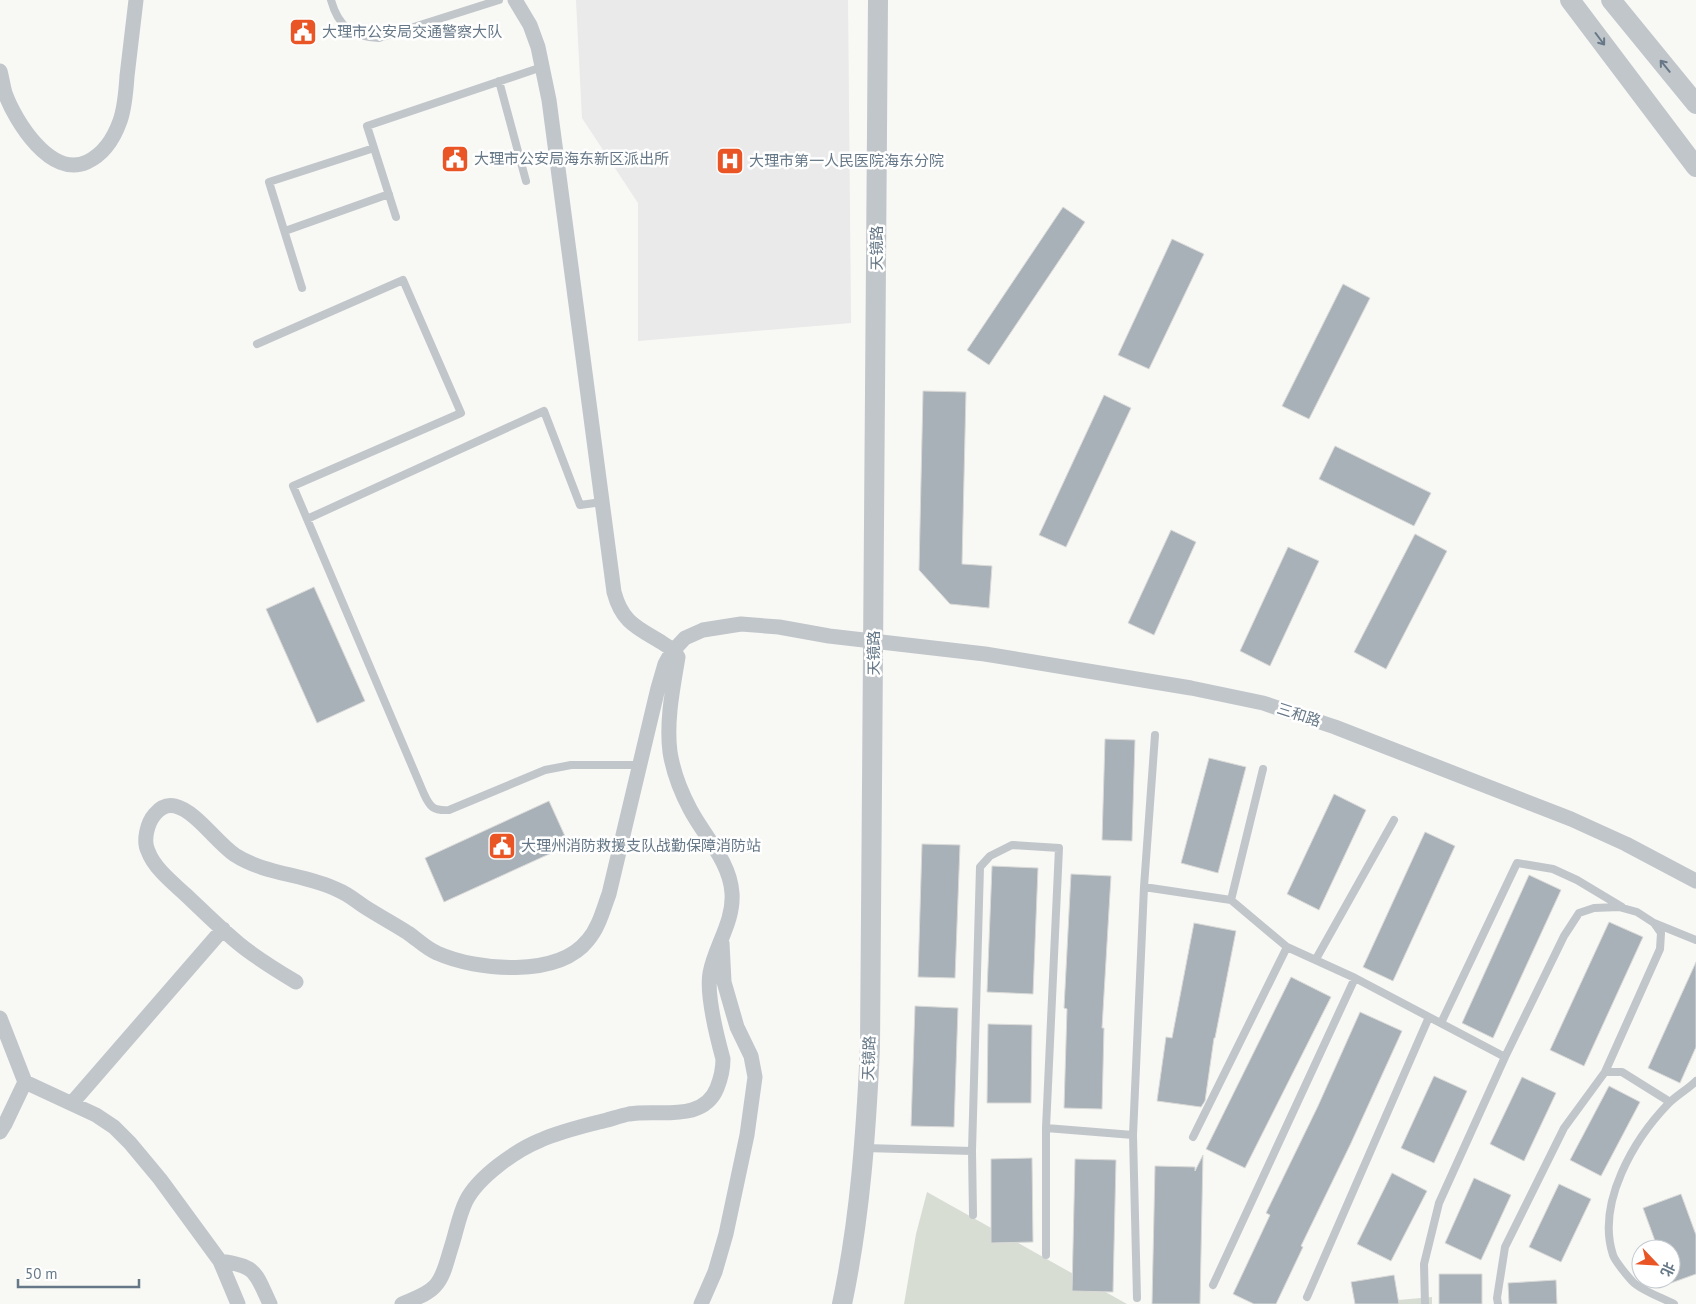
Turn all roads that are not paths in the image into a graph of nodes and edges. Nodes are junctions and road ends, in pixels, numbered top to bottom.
1 (136, 0) edge
2 (331, 0) edge
3 (499, 0) edge
4 (515, 0) edge
5 (878, 0) edge
6 (1570, 0) edge
7 (1612, 0) edge
8 (542, 67) junction
9 (0, 71) edge
10 (499, 81) junction
11 (1696, 104) edge
12 (374, 148) junction
13 (1696, 167) edge
14 (526, 181) dead end
15 (389, 194) junction
16 (396, 217) dead end
17 (285, 231) junction
18 (302, 288) dead end
19 (257, 344) dead end
20 (602, 502) junction
21 (307, 519) junction
22 (874, 642) junction
23 (674, 650) junction
24 (1154, 735) dead end
25 (640, 764) junction
26 (1263, 769) dead end
27 (1394, 820) dead end
28 (1696, 881) edge
29 (1144, 887) junction
30 (1231, 900) junction
31 (1625, 909) junction
32 (1654, 923) junction
33 (223, 929) junction
34 (722, 939) junction
35 (1696, 940) edge
36 (1287, 947) junction
37 (1316, 959) junction
38 (1355, 978) junction
39 (296, 982) dead end
40 (1429, 1017) junction
41 (0, 1018) edge
42 (1441, 1023) junction
43 (1505, 1057) junction
44 (1605, 1072) junction
45 (1696, 1081) edge
46 (25, 1082) junction
47 (1670, 1102) junction
48 (72, 1103) junction
49 (1046, 1128) junction
50 (0, 1132) edge
51 (1133, 1135) junction
52 (1193, 1137) dead end
53 (864, 1148) junction
54 (972, 1151) junction
55 (972, 1215) dead end
56 (1046, 1255) dead end
57 (220, 1261) junction
58 (1214, 1285) dead end
59 (1307, 1297) dead end
60 (1137, 1298) dead end
61 (238, 1304) edge
62 (270, 1304) edge
63 (402, 1304) edge
64 (701, 1304) edge
65 (842, 1304) edge
66 (1425, 1304) edge
67 (1498, 1304) edge
68 (1674, 1304) edge

1 - 9 street
2 - 3 lane
4 - 8 street
5 - 22 street, 天镜路
6 -> 13 street
11 -> 7 street
8 - 10 lane
8 - 20 street
10 - 12 lane
10 - 14 lane
12 - 15 lane
12 - 17 lane
15 - 16 lane
15 - 17 lane
17 - 18 lane
19 - 21 lane
20 - 21 lane
20 - 23 street
21 - 25 lane
22 - 23 street, 三和路
22 - 28 street, 三和路
22 - 53 street, 天镜路
23 - 25 street
23 - 34 street
24 - 29 lane
25 - 33 street
26 - 30 lane
27 - 37 lane
29 - 30 lane
29 - 51 lane
30 - 36 lane
31 - 32 lane
31 - 42 lane
31 - 43 lane
32 - 35 lane
32 - 44 lane
33 - 39 street
33 - 48 street
34 - 63 street
34 - 64 street
36 - 37 lane
36 - 52 lane
37 - 38 lane
38 - 40 lane
38 - 58 lane
40 - 42 lane
40 - 59 lane
41 - 46 street
42 - 43 lane
43 - 66 lane
44 - 47 lane
44 - 67 lane
45 - 47 lane
46 - 48 street
46 - 50 street
47 - 68 lane
48 - 57 street
49 - 51 lane
49 - 54 lane
49 - 56 lane
51 - 60 lane
53 - 54 lane
53 - 65 street, 天镜路
54 - 55 lane
57 - 61 street
57 - 62 street

